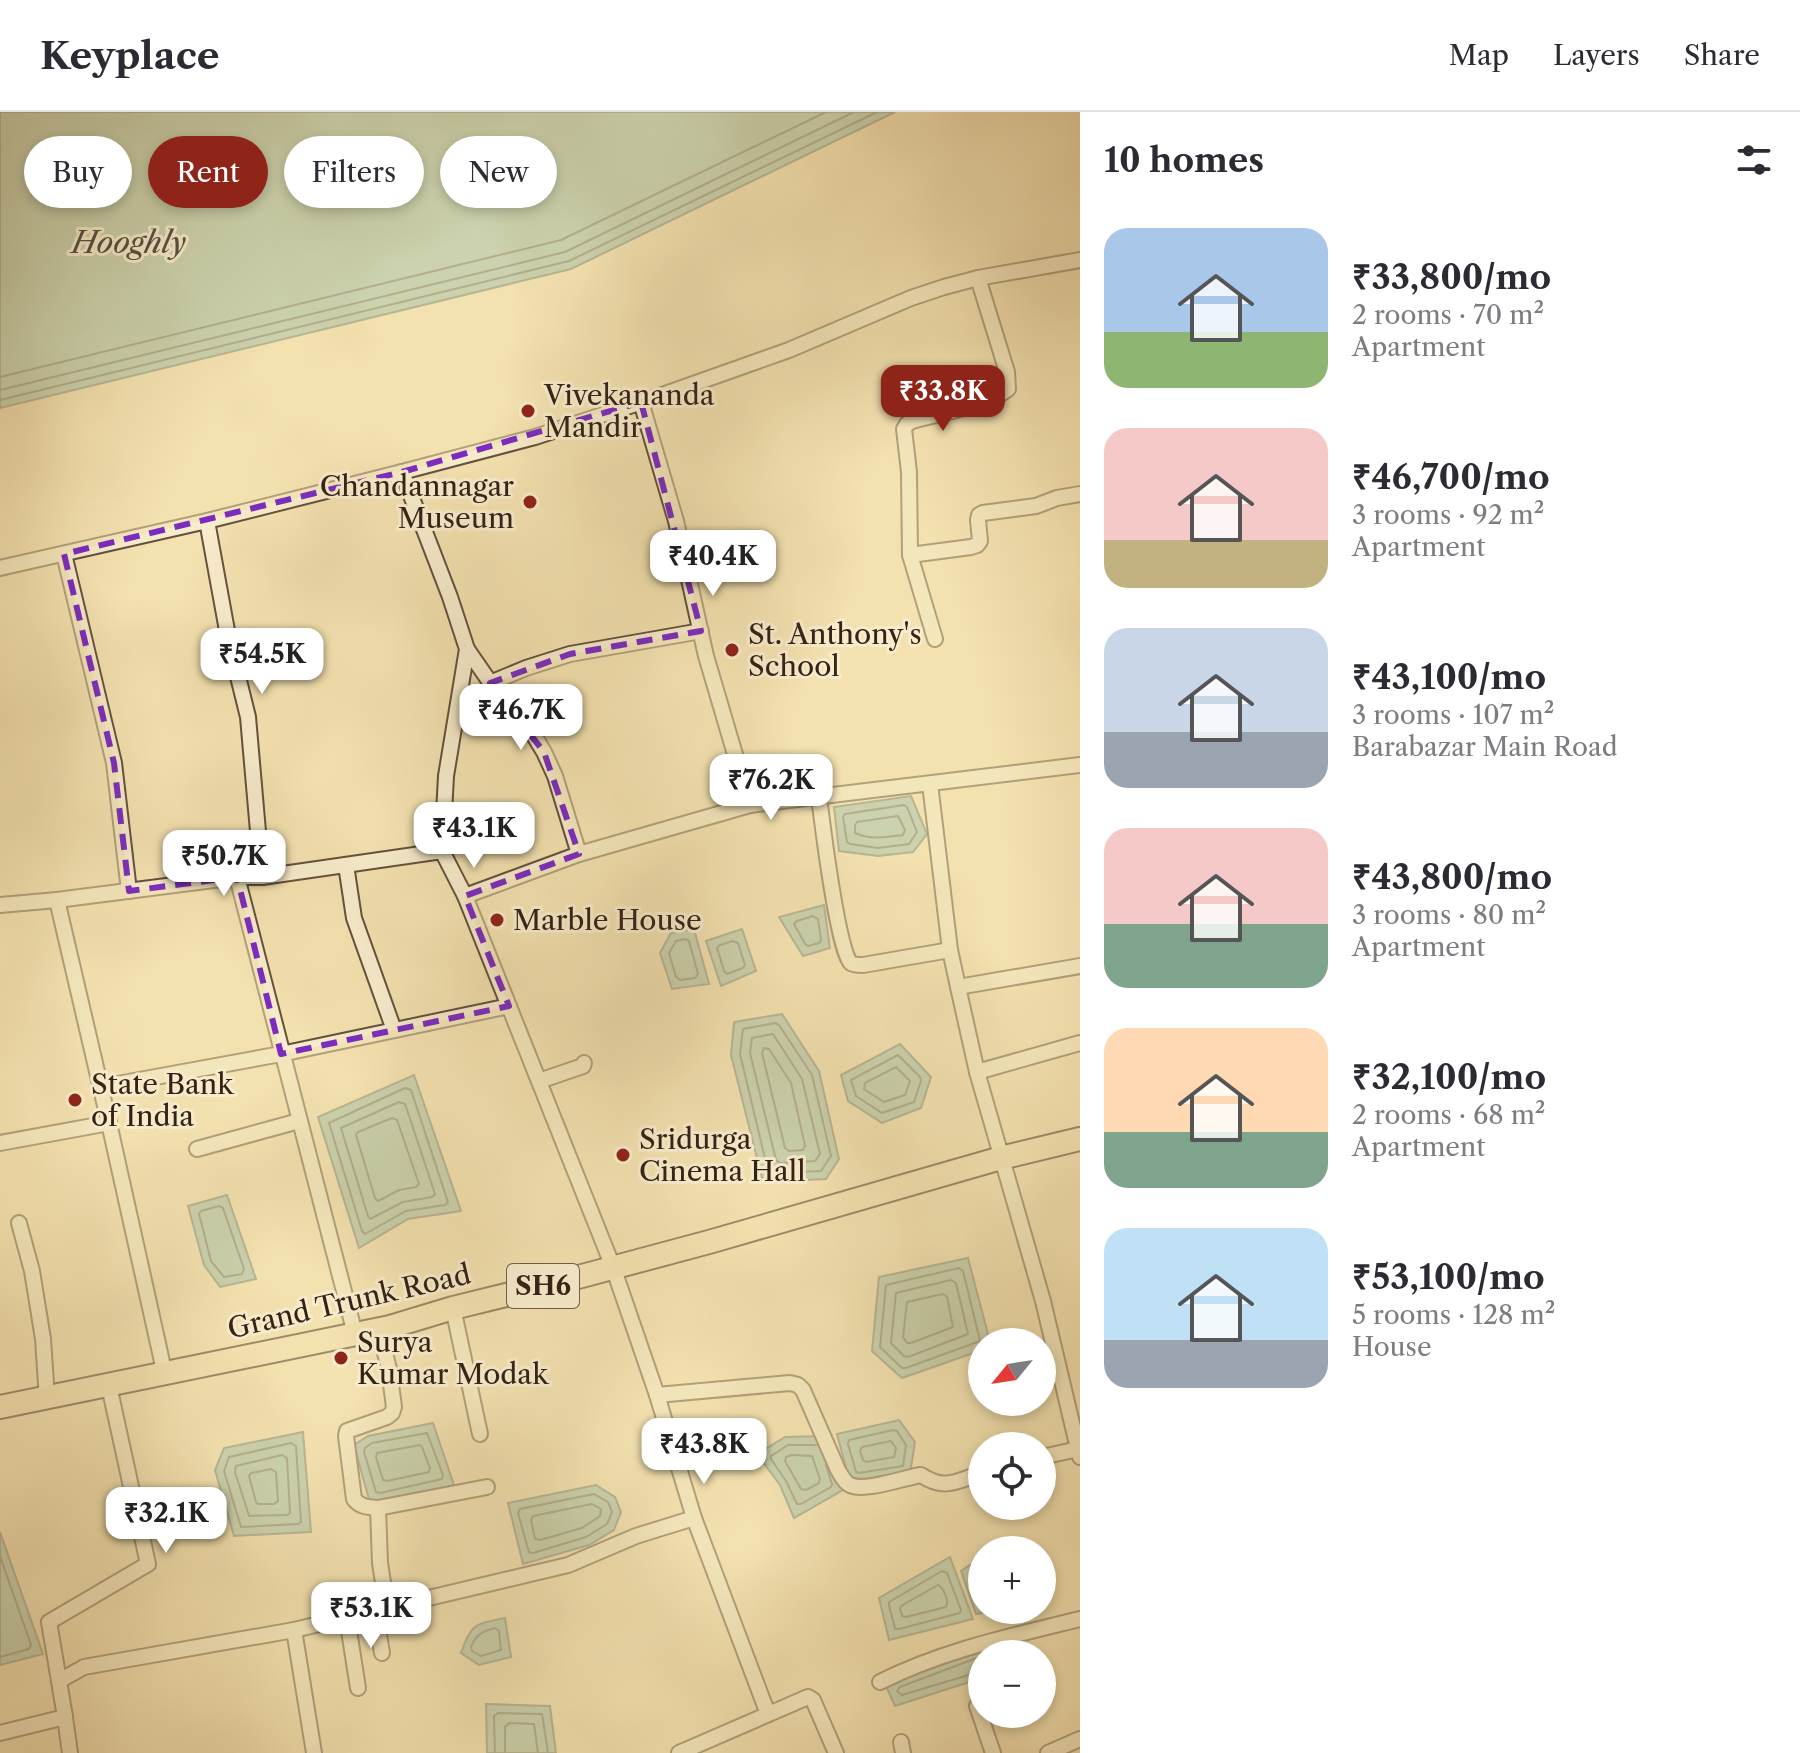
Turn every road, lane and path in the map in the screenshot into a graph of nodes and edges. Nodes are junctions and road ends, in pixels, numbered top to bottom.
1 (1080, 260) edge
2 (978, 278) junction
3 (641, 402) junction
4 (402, 472) junction
5 (1080, 494) edge
6 (207, 521) junction
7 (64, 554) junction
8 (910, 555) junction
9 (0, 568) edge
10 (701, 631) junction
11 (935, 639) dead end
12 (467, 649) junction
13 (490, 683) junction
14 (1080, 765) edge
15 (930, 784) junction
16 (819, 797) junction
17 (750, 805) junction
18 (442, 851) junction
19 (579, 854) junction
20 (346, 865) junction
21 (237, 877) junction
22 (262, 877) junction
23 (129, 891) junction
24 (465, 896) junction
25 (57, 900) junction
26 (0, 905) edge
27 (950, 950) junction
28 (1080, 966) edge
29 (958, 987) junction
30 (509, 1006) junction
31 (394, 1030) junction
32 (1080, 1043) edge
33 (281, 1054) junction
34 (584, 1063) dead end
35 (977, 1072) junction
36 (539, 1081) junction
37 (101, 1087) junction
38 (299, 1121) junction
39 (109, 1123) junction
40 (1080, 1139) edge
41 (0, 1143) edge
42 (197, 1149) dead end
43 (1001, 1158) junction
44 (19, 1223) dead end
45 (613, 1267) junction
46 (453, 1308) junction
47 (379, 1329) junction
48 (355, 1334) junction
49 (165, 1375) junction
50 (109, 1386) junction
51 (1080, 1387) edge
52 (1065, 1394) junction
53 (657, 1395) junction
54 (47, 1399) junction
55 (0, 1407) edge
56 (480, 1434) dead end
57 (1079, 1453) edge
58 (1056, 1455) edge
59 (968, 1477) edge
60 (487, 1487) dead end
61 (378, 1508) junction
62 (694, 1518) junction
63 (381, 1609) junction
64 (347, 1618) junction
65 (1080, 1619) edge
66 (294, 1630) junction
67 (382, 1653) dead end
68 (59, 1681) junction
69 (880, 1682) dead end
70 (358, 1688) dead end
71 (768, 1714) junction
72 (65, 1717) junction
73 (984, 1728) edge
74 (0, 1733) edge
75 (1080, 1739) edge
76 (70, 1753) edge
77 (314, 1753) edge
78 (679, 1753) edge
79 (836, 1753) edge
80 (993, 1753) edge
81 (1048, 1753) edge

1 - 2 street
2 - 3 street
2 - 8 street
3 - 4 street
3 - 10 street
4 - 6 street
4 - 12 street
5 - 8 street
6 - 7 street
6 - 22 street
7 - 9 street
7 - 23 street
8 - 11 street
10 - 13 street
10 - 17 street
12 - 13 street
12 - 18 street
13 - 19 street
14 - 15 street
15 - 16 street
15 - 27 street
16 - 17 street
16 - 27 street
17 - 19 street
18 - 20 street
18 - 24 street
19 - 24 street
20 - 22 street
20 - 31 street
21 - 22 street
21 - 23 street
21 - 33 street
23 - 25 street
24 - 30 street
25 - 26 street
25 - 37 street
27 - 29 street
28 - 29 street
29 - 35 street
30 - 31 street
30 - 36 street
31 - 33 street
32 - 35 street
33 - 37 street
33 - 38 street
34 - 36 street
35 - 43 street
36 - 45 street
37 - 39 street
38 - 42 street
38 - 48 street
39 - 41 street
39 - 49 street
40 - 43 main road, Grand Trunk Road / SH6
43 - 45 main road, Grand Trunk Road / SH6
43 - 52 street
44 - 54 street
45 - 46 main road, Grand Trunk Road / SH6
45 - 53 street
46 - 47 main road, Grand Trunk Road / SH6
46 - 56 street
47 - 48 main road, Grand Trunk Road / SH6
47 - 61 street
48 - 49 main road, Grand Trunk Road / SH6
49 - 50 main road, Grand Trunk Road / SH6
50 - 54 main road, Grand Trunk Road / SH6
50 - 68 street
51 - 52 street
52 - 57 street
53 - 59 street
53 - 62 street
54 - 55 main road, Grand Trunk Road / SH6
57 - 58 street
60 - 61 street
61 - 63 street
62 - 63 street
62 - 71 street
63 - 64 street
63 - 67 street
64 - 66 street
64 - 70 street
65 - 69 street
66 - 68 street
66 - 77 street
68 - 72 street
71 - 78 street
71 - 79 street
72 - 74 street
72 - 76 street
73 - 80 street
75 - 81 street

